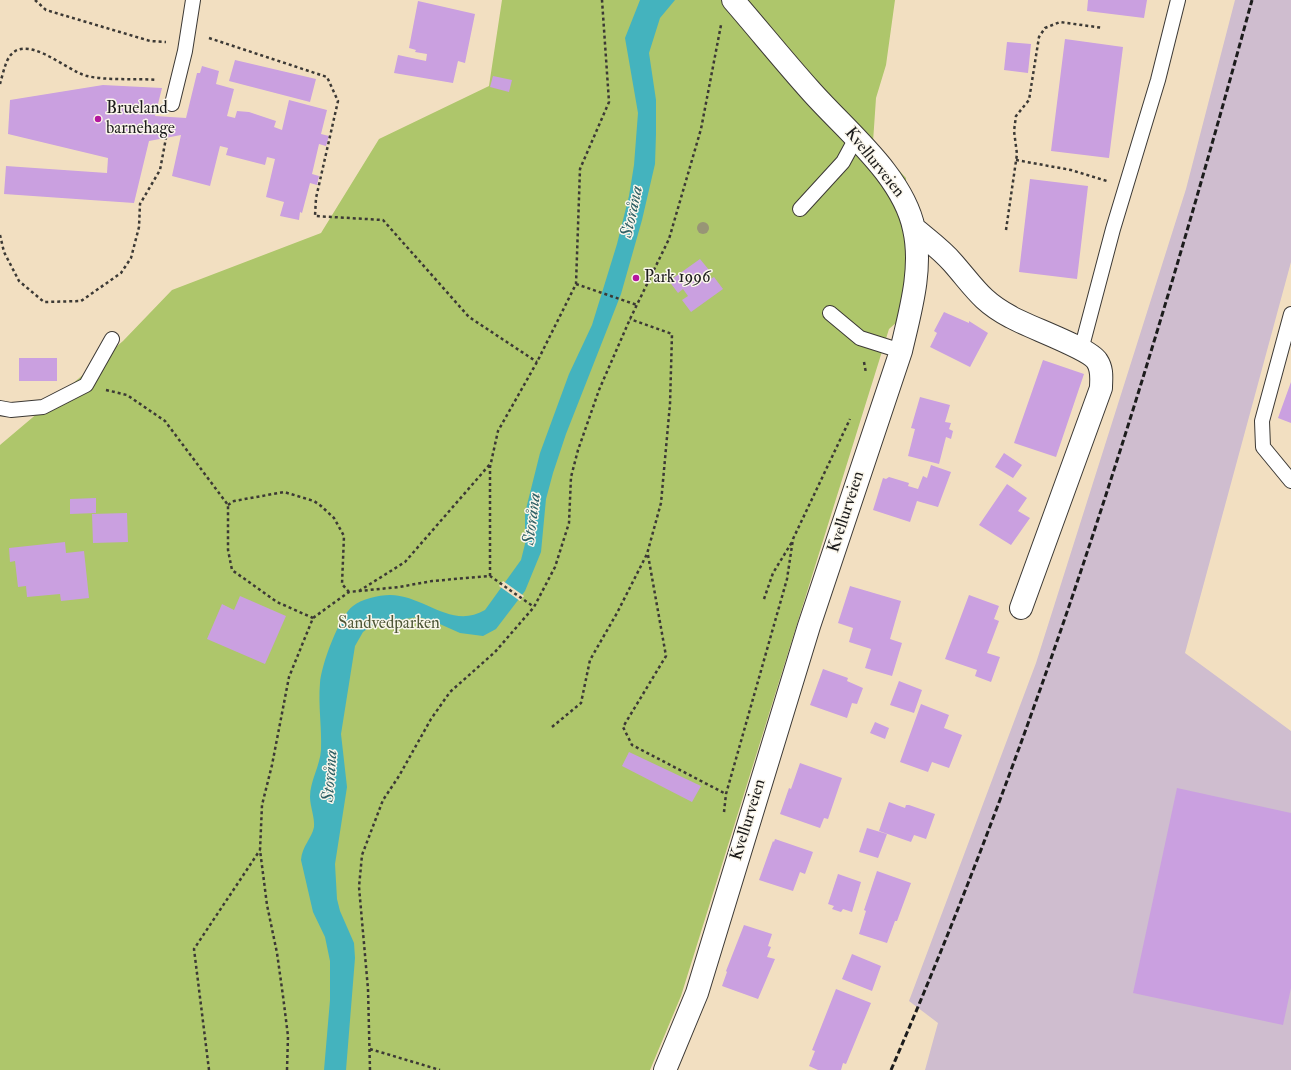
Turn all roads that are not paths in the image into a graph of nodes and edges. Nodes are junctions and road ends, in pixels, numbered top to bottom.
1 (193, 0) edge
2 (733, 0) edge
3 (1178, 0) edge
4 (172, 104) dead end
5 (856, 138) junction
6 (800, 209) dead end
7 (915, 229) junction
8 (830, 314) dead end
9 (1291, 314) edge
10 (112, 339) dead end
11 (1081, 350) junction
12 (901, 352) junction
13 (0, 408) edge
14 (1291, 481) edge
15 (1021, 608) dead end
16 (664, 1070) edge

1 - 4 lane
2 - 5 street, Kvellurveien
3 - 11 lane
5 - 6 lane
5 - 7 street, Kvellurveien
7 - 11 street
7 - 12 street, Kvellurveien
8 - 12 lane
9 - 14 lane
10 - 13 lane
11 - 15 street
12 - 16 street, Kvellurveien

